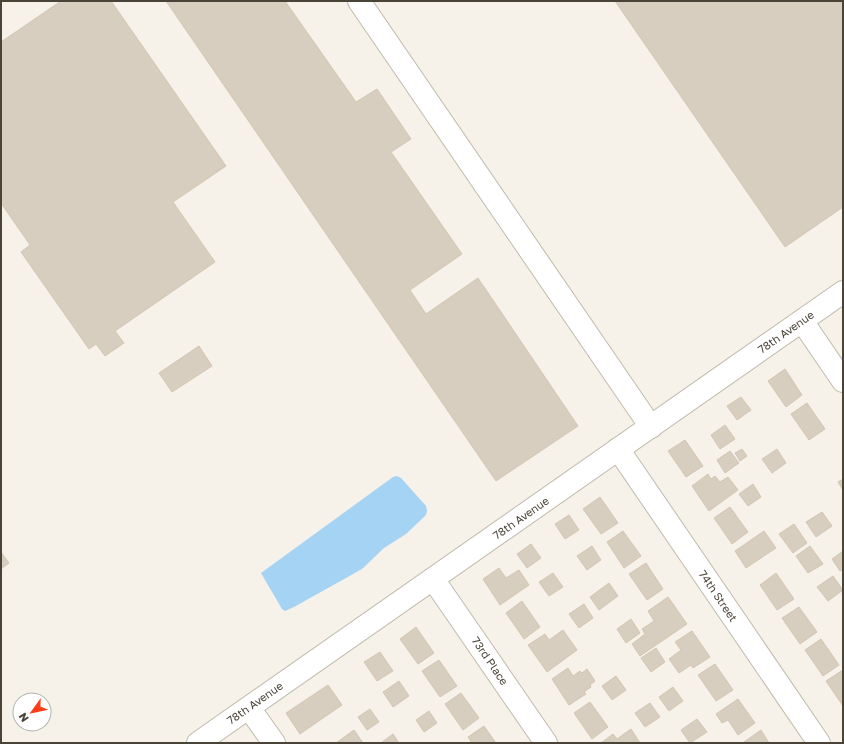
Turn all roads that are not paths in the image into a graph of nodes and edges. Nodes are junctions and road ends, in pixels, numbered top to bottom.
1 (359, 1) edge
2 (843, 292) edge
3 (802, 321) junction
4 (843, 381) edge
5 (651, 427) junction
6 (618, 450) junction
7 (434, 579) junction
8 (249, 708) junction
9 (198, 743) edge
10 (274, 743) edge
11 (546, 743) edge
12 (819, 743) edge

1 - 5 street
2 - 3 street, 78th Avenue
3 - 4 street
3 - 5 street, 78th Avenue
5 - 6 street, 78th Avenue
6 - 7 street, 78th Avenue
6 - 12 street, 74th Street
7 - 8 street, 78th Avenue
7 - 11 street, 73rd Place
8 - 9 street, 78th Avenue
8 - 10 street

